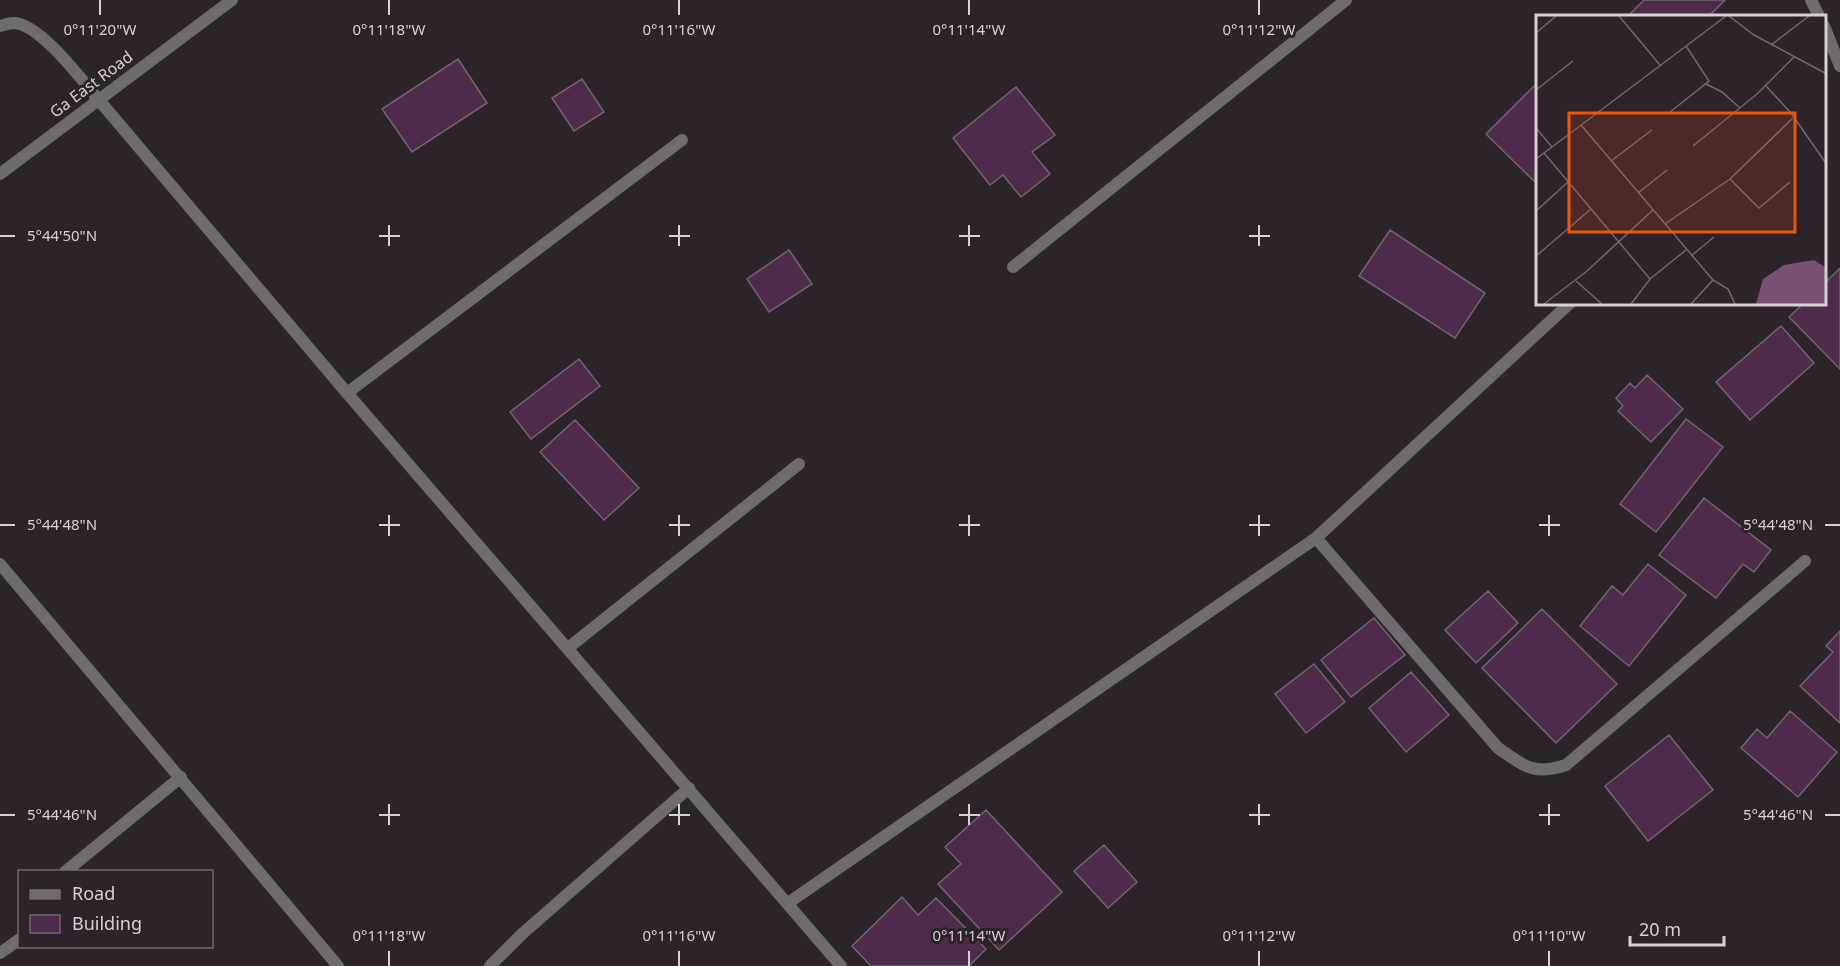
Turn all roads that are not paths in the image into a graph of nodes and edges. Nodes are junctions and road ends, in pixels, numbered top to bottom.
1 (232, 0) edge
2 (1346, 0) edge
3 (1811, 0) edge
4 (1818, 15) edge
5 (0, 26) edge
6 (1825, 35) edge
7 (1840, 66) edge
8 (98, 99) junction
9 (682, 140) dead end
10 (0, 174) edge
11 (1013, 267) dead end
12 (1568, 304) edge
13 (347, 393) junction
14 (799, 464) dead end
15 (1316, 538) junction
16 (1806, 561) dead end
17 (0, 564) edge
18 (568, 648) junction
19 (181, 777) junction
20 (689, 788) junction
21 (67, 870) edge
22 (788, 903) junction
23 (18, 941) edge
24 (0, 953) edge
25 (339, 966) edge
26 (490, 966) edge
27 (841, 966) edge

1 - 8 street, Ga East Road
2 - 11 street
3 - 4 street
5 - 8 street
6 - 7 street
8 - 10 street, Ga East Road
8 - 13 street
9 - 13 street
12 - 15 street
13 - 18 street
14 - 18 street
15 - 16 street
15 - 22 street
17 - 19 street
18 - 20 street
19 - 21 street
19 - 25 street
20 - 22 street
20 - 26 street
22 - 27 street
23 - 24 street

